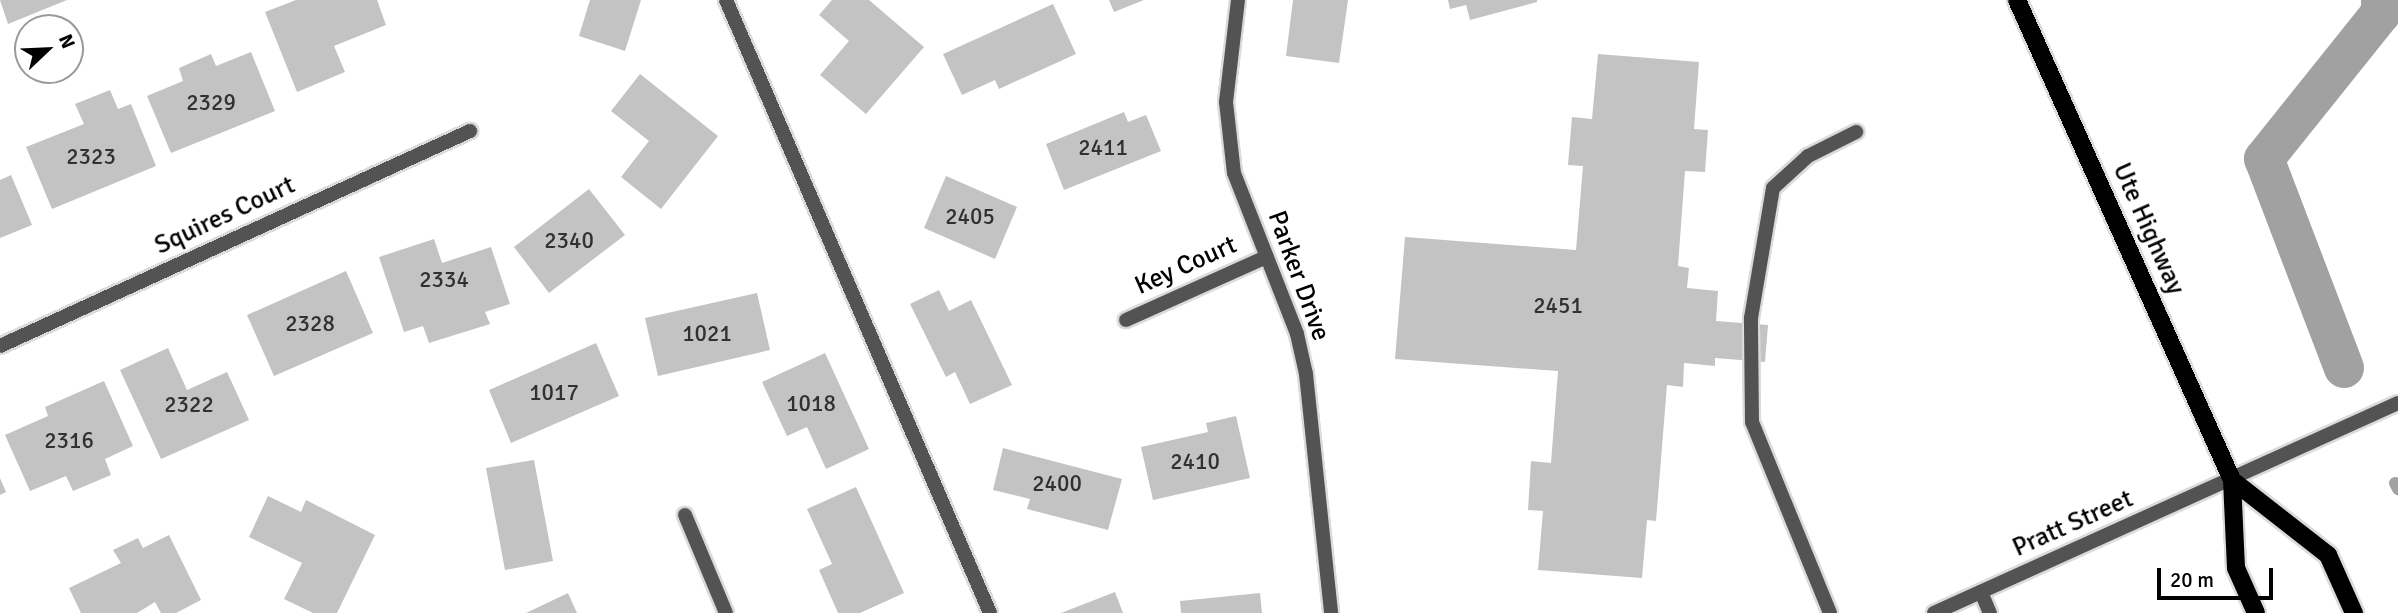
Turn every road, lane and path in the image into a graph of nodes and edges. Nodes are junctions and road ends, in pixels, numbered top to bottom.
1 (726, 0) edge
2 (1238, 0) edge
3 (2017, 0) edge
4 (470, 131) dead end
5 (1856, 132) dead end
6 (1266, 257) junction
7 (1126, 320) dead end
8 (0, 346) edge
9 (2398, 403) edge
10 (2232, 480) junction
11 (685, 515) dead end
12 (1981, 592) junction
13 (726, 613) edge
14 (990, 613) edge
15 (1331, 613) edge
16 (1830, 613) edge
17 (1934, 613) edge
18 (1990, 613) edge
19 (2256, 613) edge
20 (2354, 613) edge

1 - 14 street
2 - 6 street, Parker Drive
3 - 10 main road, Ute Highway
4 - 8 street, Squires Court
5 - 16 street
6 - 7 street, Key Court
6 - 15 street, Parker Drive
9 - 10 street, Pratt Street
10 - 12 street, Pratt Street
10 - 19 main road, Ute Highway
10 - 20 main road, Ute Highway
11 - 13 street
12 - 17 street, Pratt Street
12 - 18 street

